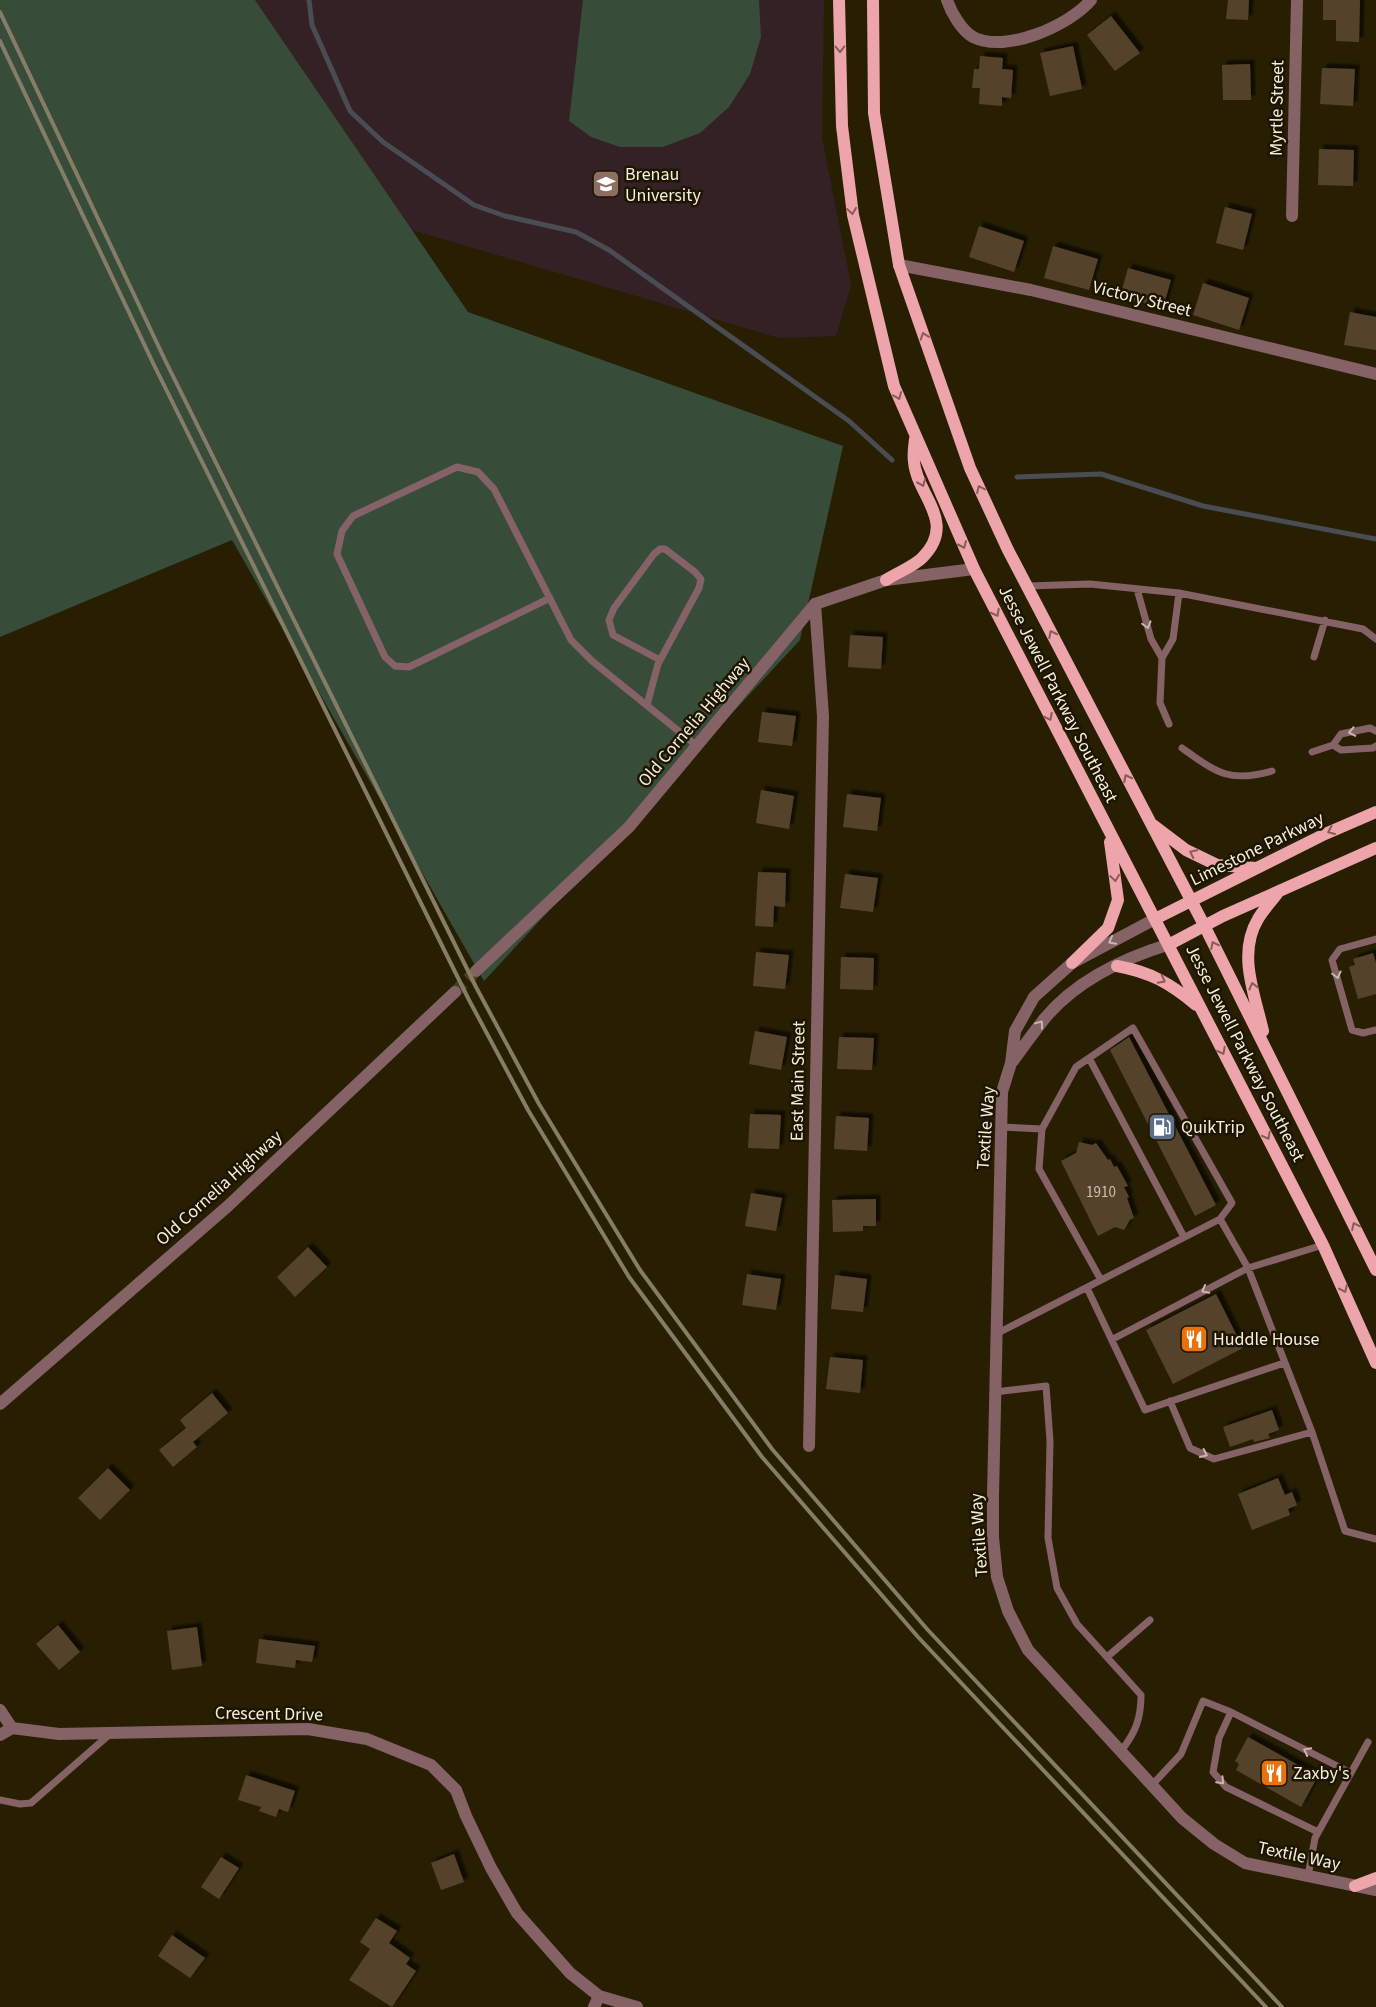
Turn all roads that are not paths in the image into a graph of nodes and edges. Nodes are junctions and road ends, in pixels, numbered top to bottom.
1 (839, 0) edge
2 (872, 0) edge
3 (947, 0) edge
4 (1091, 0) edge
5 (1297, 0) edge
6 (1292, 216) dead end
7 (899, 265) junction
8 (1376, 374) edge
9 (915, 436) junction
10 (974, 570) junction
11 (886, 580) junction
12 (1027, 586) junction
13 (1138, 589) junction
14 (1179, 592) junction
15 (550, 598) junction
16 (815, 604) junction
17 (1325, 620) junction
18 (1376, 639) edge
19 (1314, 657) dead end
20 (1162, 658) junction
21 (660, 660) junction
22 (647, 705) junction
23 (1170, 724) dead end
24 (1376, 730) edge
25 (1333, 745) junction
26 (697, 746) junction
27 (1376, 746) edge
28 (1182, 748) dead end
29 (1312, 752) dead end
30 (1272, 771) dead end
31 (1376, 812) edge
32 (1149, 822) junction
33 (1108, 830) junction
34 (1376, 848) edge
35 (1256, 868) junction
36 (1278, 892) junction
37 (1191, 901) junction
38 (1155, 918) junction
39 (1204, 925) junction
40 (1376, 939) edge
41 (1170, 944) junction
42 (1072, 963) junction
43 (1117, 966) junction
44 (476, 971) tunnel mouth
45 (455, 992) tunnel mouth
46 (1200, 1008) junction
47 (1376, 1030) edge
48 (1268, 1051) junction
49 (1089, 1058) junction
50 (1011, 1063) junction
51 (1001, 1126) junction
52 (1042, 1129) junction
53 (1220, 1219) junction
54 (1184, 1237) junction
55 (1323, 1244) junction
56 (1248, 1268) junction
57 (1376, 1270) edge
58 (1101, 1280) junction
59 (1087, 1288) junction
60 (996, 1334) junction
61 (1113, 1339) junction
62 (1284, 1363) junction
63 (1376, 1363) edge
64 (995, 1392) junction
65 (1170, 1401) junction
66 (0, 1404) edge
67 (1312, 1432) junction
68 (809, 1446) dead end
69 (1376, 1539) edge
70 (1150, 1620) dead end
71 (1107, 1657) junction
72 (0, 1710) edge
73 (1231, 1712) junction
74 (12, 1728) junction
75 (112, 1732) junction
76 (0, 1735) edge
77 (1368, 1742) dead end
78 (1121, 1751) junction
79 (1351, 1773) junction
80 (1152, 1784) junction
81 (0, 1800) edge
82 (1318, 1832) junction
83 (1308, 1876) junction
84 (1376, 1878) edge
85 (1355, 1886) junction
86 (1376, 1890) edge
87 (596, 2001) edge
88 (637, 2007) edge

1 -> 9 main road, Jesse Jewell Parkway Southeast
2 - 7 main road, Jesse Jewell Parkway Southeast
3 - 4 street
5 - 6 street, Myrtle Street
7 - 8 street, Victory Street
12 -> 7 main road, Jesse Jewell Parkway Southeast
9 -> 10 main road, Jesse Jewell Parkway Southeast
9 -> 11 main road
10 - 11 street
10 -> 33 main road, Jesse Jewell Parkway Southeast
11 - 16 street
12 - 13 lane
32 -> 12 main road, Jesse Jewell Parkway Southeast
13 - 14 lane
13 -> 20 lane
14 - 17 lane
14 - 20 lane
15 - 15 lane
15 - 22 lane
16 - 26 street, Old Cornelia Highway
16 - 68 street, East Main Street
17 - 18 lane
17 - 19 lane
20 - 23 lane
21 - 21 lane
21 - 22 lane
22 - 26 lane
24 -> 25 lane
25 - 27 lane
25 - 29 lane
26 - 44 street, Old Cornelia Highway
28 - 30 lane
31 -> 35 main road, Limestone Parkway
35 -> 32 main road
32 - 37 main road, Jesse Jewell Parkway Southeast
33 - 38 main road, Jesse Jewell Parkway Southeast
33 -> 42 main road
34 - 36 main road
35 - 37 main road, Limestone Parkway
36 - 39 main road
48 -> 36 main road
37 - 38 main road, Limestone Parkway
37 - 39 main road, Jesse Jewell Parkway Southeast
38 - 41 main road, Jesse Jewell Parkway Southeast
38 -> 42 street, Textile Way
39 - 41 main road
48 -> 39 main road, Jesse Jewell Parkway Southeast
40 -> 47 lane
41 - 43 street, Textile Way
41 - 46 main road, Jesse Jewell Parkway Southeast
42 - 50 street, Textile Way
43 -> 46 main road
50 -> 43 street, Textile Way
45 - 66 street, Old Cornelia Highway
46 -> 55 main road, Jesse Jewell Parkway Southeast
57 -> 48 main road, Jesse Jewell Parkway Southeast
49 - 52 lane
49 - 53 lane
49 - 54 lane
50 - 51 street, Textile Way
51 - 52 lane
51 - 60 street, Textile Way
52 - 58 lane
53 - 54 lane
53 - 56 lane
54 - 58 lane
55 - 56 lane
55 -> 63 main road, Jesse Jewell Parkway Southeast
56 -> 61 lane
56 - 62 lane
58 - 59 lane
59 - 60 lane
59 - 61 lane
60 - 64 street, Textile Way
61 - 65 lane
62 - 65 lane
62 - 67 lane
64 - 71 lane
64 - 78 street, Textile Way
65 -> 67 lane
67 - 69 lane
70 - 71 lane
71 - 78 lane
72 - 74 street
79 -> 73 lane
73 - 80 lane
73 -> 82 lane
74 - 75 street, Crescent Drive
74 - 76 street
75 - 81 lane
75 - 87 street, Crescent Drive
77 - 79 lane
78 - 80 street, Textile Way
79 - 82 lane
80 - 83 street, Textile Way
82 - 83 lane
83 - 85 street, Textile Way
84 - 85 main road
85 - 86 street, Textile Way
87 - 88 street, Crescent Drive

